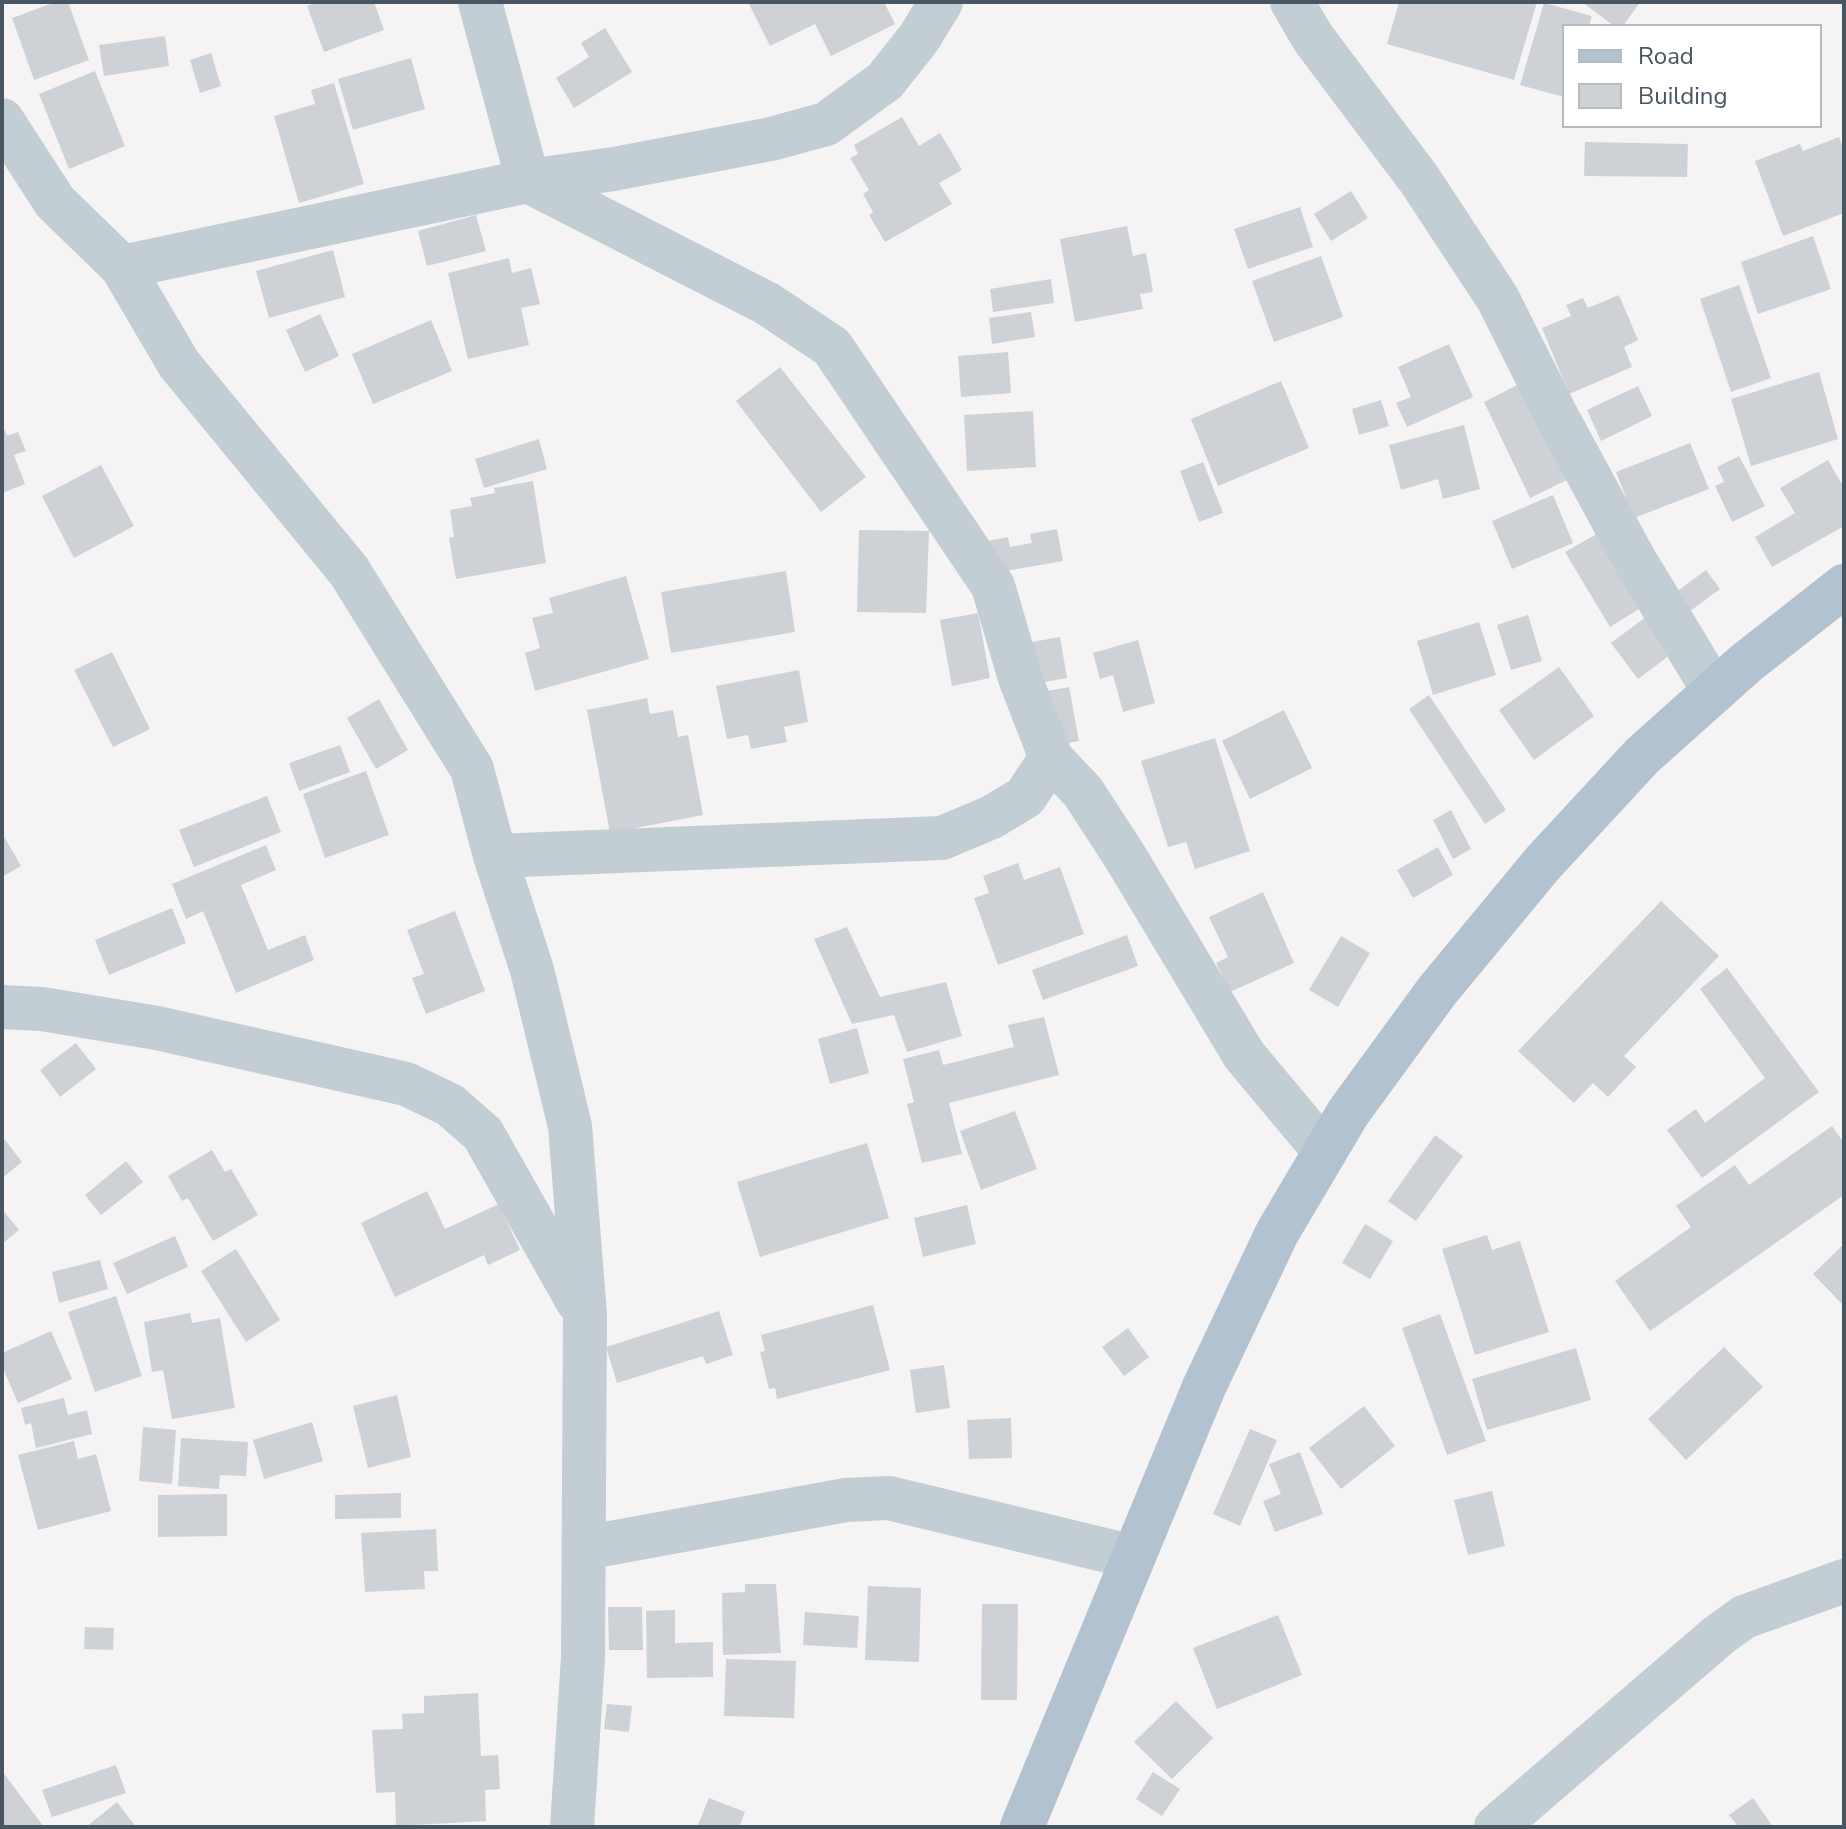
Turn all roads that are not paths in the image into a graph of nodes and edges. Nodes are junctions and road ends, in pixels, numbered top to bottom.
1 (480, 2) edge
2 (941, 2) edge
3 (1292, 2) edge
4 (2, 120) edge
5 (528, 181) junction
6 (122, 267) junction
7 (1840, 598) edge
8 (1714, 691) junction
9 (1051, 758) junction
10 (495, 856) junction
11 (2, 1007) edge
12 (1325, 1152) junction
13 (585, 1315) junction
14 (584, 1548) junction
15 (1133, 1557) junction
16 (1844, 1581) edge
17 (572, 1827) edge
18 (1022, 1827) edge
19 (1496, 1827) edge

1 - 5 street
2 - 5 street
3 - 8 street
4 - 6 street
5 - 6 street
5 - 9 street
6 - 10 street
7 - 8 main road
8 - 12 main road
9 - 10 street
9 - 12 street
10 - 13 street
11 - 13 street
12 - 15 main road
13 - 14 street
14 - 15 street
14 - 17 street
15 - 18 main road
16 - 19 street

